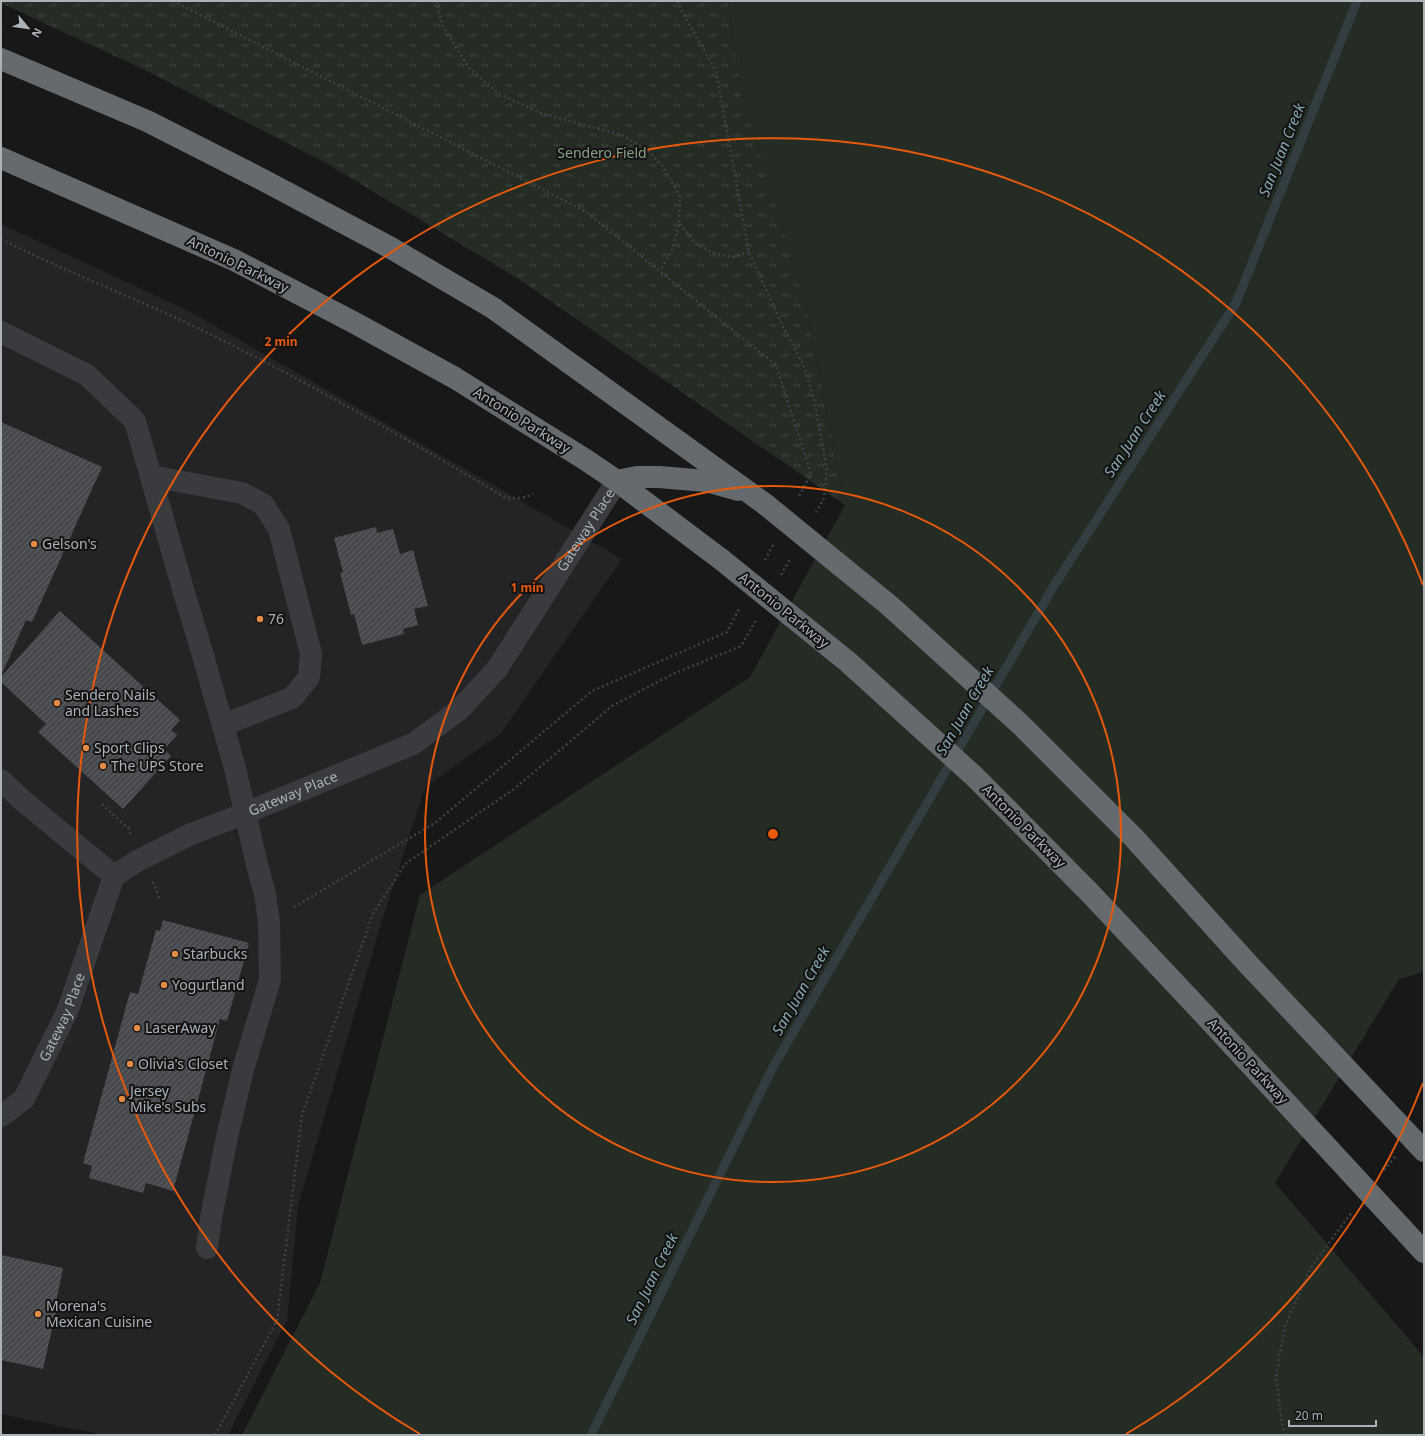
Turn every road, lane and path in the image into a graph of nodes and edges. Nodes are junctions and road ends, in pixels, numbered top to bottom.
1 (436, 1) edge
2 (678, 1) edge
3 (1, 59) edge
4 (1, 158) edge
5 (679, 224) junction
6 (1, 239) edge
7 (749, 252) junction
8 (660, 271) dead end
9 (1, 332) edge
10 (151, 476) junction
11 (617, 481) junction
12 (533, 494) dead end
13 (758, 499) junction
14 (812, 518) dead end
15 (794, 552) dead end
16 (779, 579) dead end
17 (756, 619) dead end
18 (223, 725) junction
19 (1, 780) edge
20 (102, 804) dead end
21 (246, 813) junction
22 (143, 858) junction
23 (114, 876) junction
24 (1, 1116) edge
25 (1424, 1151) edge
26 (1399, 1152) dead end
27 (1384, 1170) dead end
28 (1355, 1208) dead end
29 (207, 1248) dead end
30 (1424, 1252) edge
31 (215, 1435) edge
32 (1286, 1435) edge

1 - 5 path
2 - 7 path
3 - 13 highway
4 - 11 highway, Antonio Parkway
5 - 7 path
5 - 8 path
6 - 12 path
7 - 14 path
9 - 10 lane
10 - 18 lane
10 - 18 lane
11 - 13 highway
11 - 21 lane, Gateway Place
11 - 30 highway, Antonio Parkway, bridge
13 - 25 highway, bridge
15 - 16 path
17 - 31 path
18 - 21 lane
19 - 23 lane
20 - 22 path
21 - 22 lane, Gateway Place
21 - 29 lane
22 - 23 lane, Gateway Place
23 - 24 lane, Gateway Place
26 - 27 path
28 - 32 path

